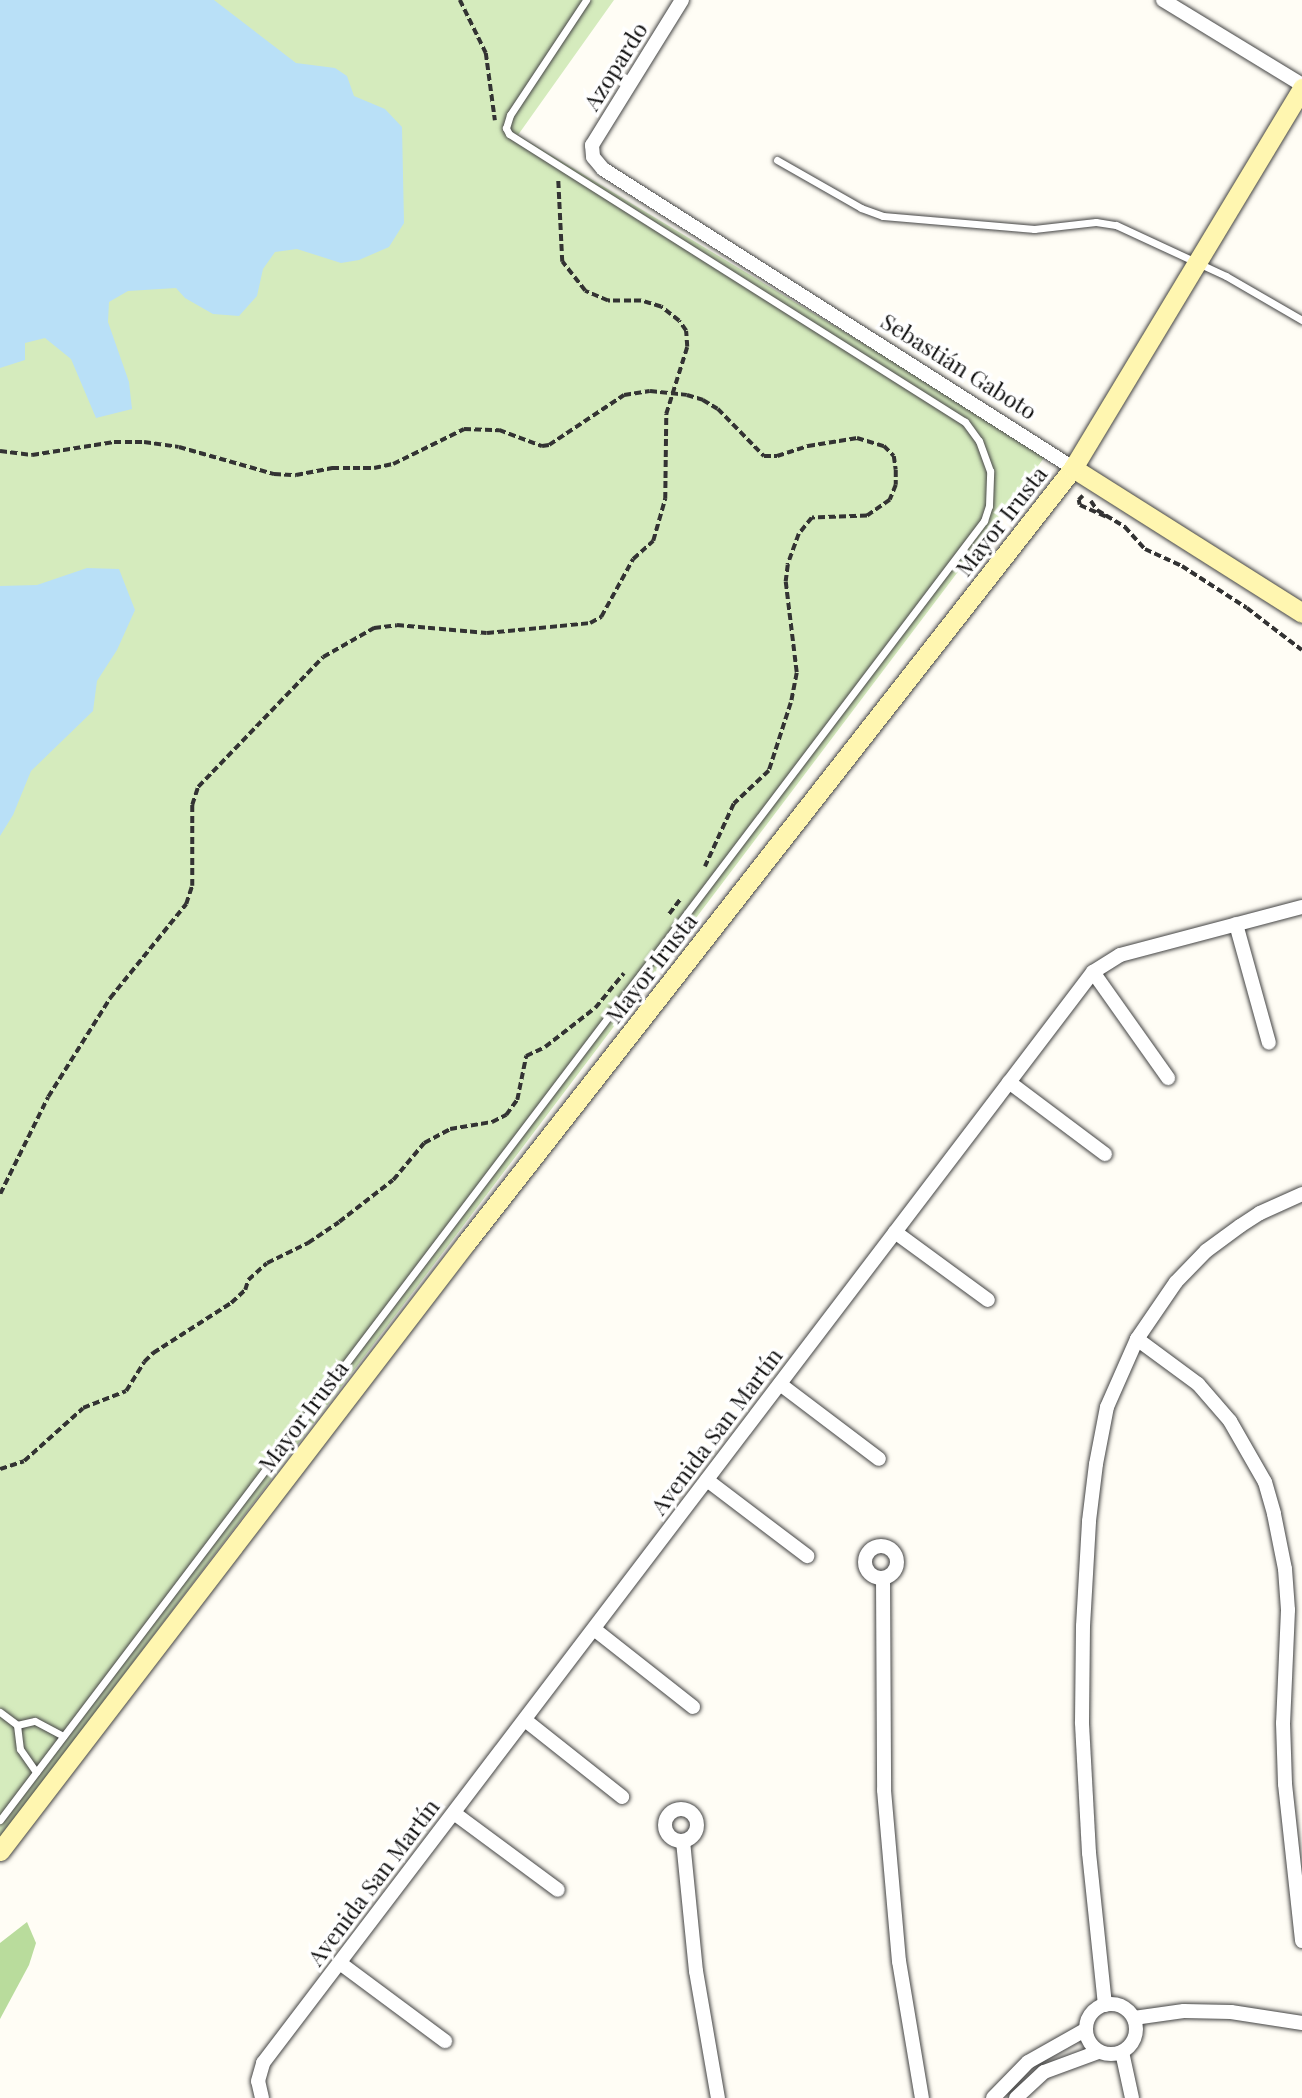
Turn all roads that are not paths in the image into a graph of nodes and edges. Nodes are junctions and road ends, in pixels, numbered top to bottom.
1 (586, 0) edge
2 (682, 0) edge
3 (1163, 0) edge
4 (1302, 87) edge
5 (593, 157) joint
6 (778, 160) dead end
7 (1196, 262) junction
8 (1302, 320) edge
9 (1073, 468) junction
10 (1302, 613) edge
11 (1302, 907) edge
12 (1236, 924) junction
13 (1093, 972) junction
14 (1269, 1043) dead end
15 (1168, 1077) dead end
16 (1009, 1083) junction
17 (1105, 1154) dead end
18 (1302, 1194) edge
19 (895, 1232) junction
20 (988, 1300) dead end
21 (1137, 1339) junction
22 (780, 1384) junction
23 (880, 1460) dead end
24 (707, 1480) junction
25 (807, 1556) dead end
26 (883, 1578) dead end
27 (594, 1629) junction
28 (693, 1707) dead end
29 (0, 1712) edge
30 (525, 1720) junction
31 (18, 1725) junction
32 (63, 1736) junction
33 (36, 1772) junction
34 (622, 1797) dead end
35 (454, 1813) junction
36 (0, 1821) edge
37 (683, 1841) dead end
38 (0, 1851) edge
39 (558, 1889) dead end
40 (1302, 1941) edge
41 (340, 1963) junction
42 (1105, 2005) junction
43 (1134, 2018) junction
44 (1302, 2023) edge
45 (1085, 2030) junction
46 (446, 2041) dead end
47 (1098, 2052) junction
48 (1122, 2052) junction
49 (262, 2098) edge
50 (718, 2098) edge
51 (922, 2098) edge
52 (993, 2098) edge
53 (1016, 2098) edge
54 (1132, 2098) edge

1 - 32 lane
2 - 5 street, Azopardo
3 - 4 street
4 - 7 main road, Mayor Irusta
5 - 9 street, Sebastián Gaboto
6 - 7 lane
7 - 8 lane
7 - 9 main road, Mayor Irusta
9 - 10 main road, Sebastián Gaboto
9 - 38 main road, Mayor Irusta
11 - 12 street, Avenida San Martín
12 - 13 street, Avenida San Martín
12 - 14 street
13 - 15 street
13 - 16 street, Avenida San Martín
16 - 17 street
16 - 19 street, Avenida San Martín
18 - 21 street
19 - 20 street
19 - 22 street, Avenida San Martín
21 - 40 street
21 - 42 street
22 - 23 street
22 - 24 street, Avenida San Martín
24 - 25 street
24 - 27 street, Avenida San Martín
26 - 51 street
27 - 28 street
27 - 30 street, Avenida San Martín
29 - 31 lane
30 - 34 street
30 - 35 street, Avenida San Martín
31 - 32 lane
31 - 33 lane
32 - 33 lane
33 - 36 lane
35 - 39 street
35 - 41 street, Avenida San Martín
37 - 50 street
41 - 46 street
41 - 49 street, Avenida San Martín
42 - 43 street
42 - 45 street
43 - 44 street
43 - 48 street
45 - 47 street
45 - 52 street
47 - 48 street
47 - 53 street
48 - 54 street

